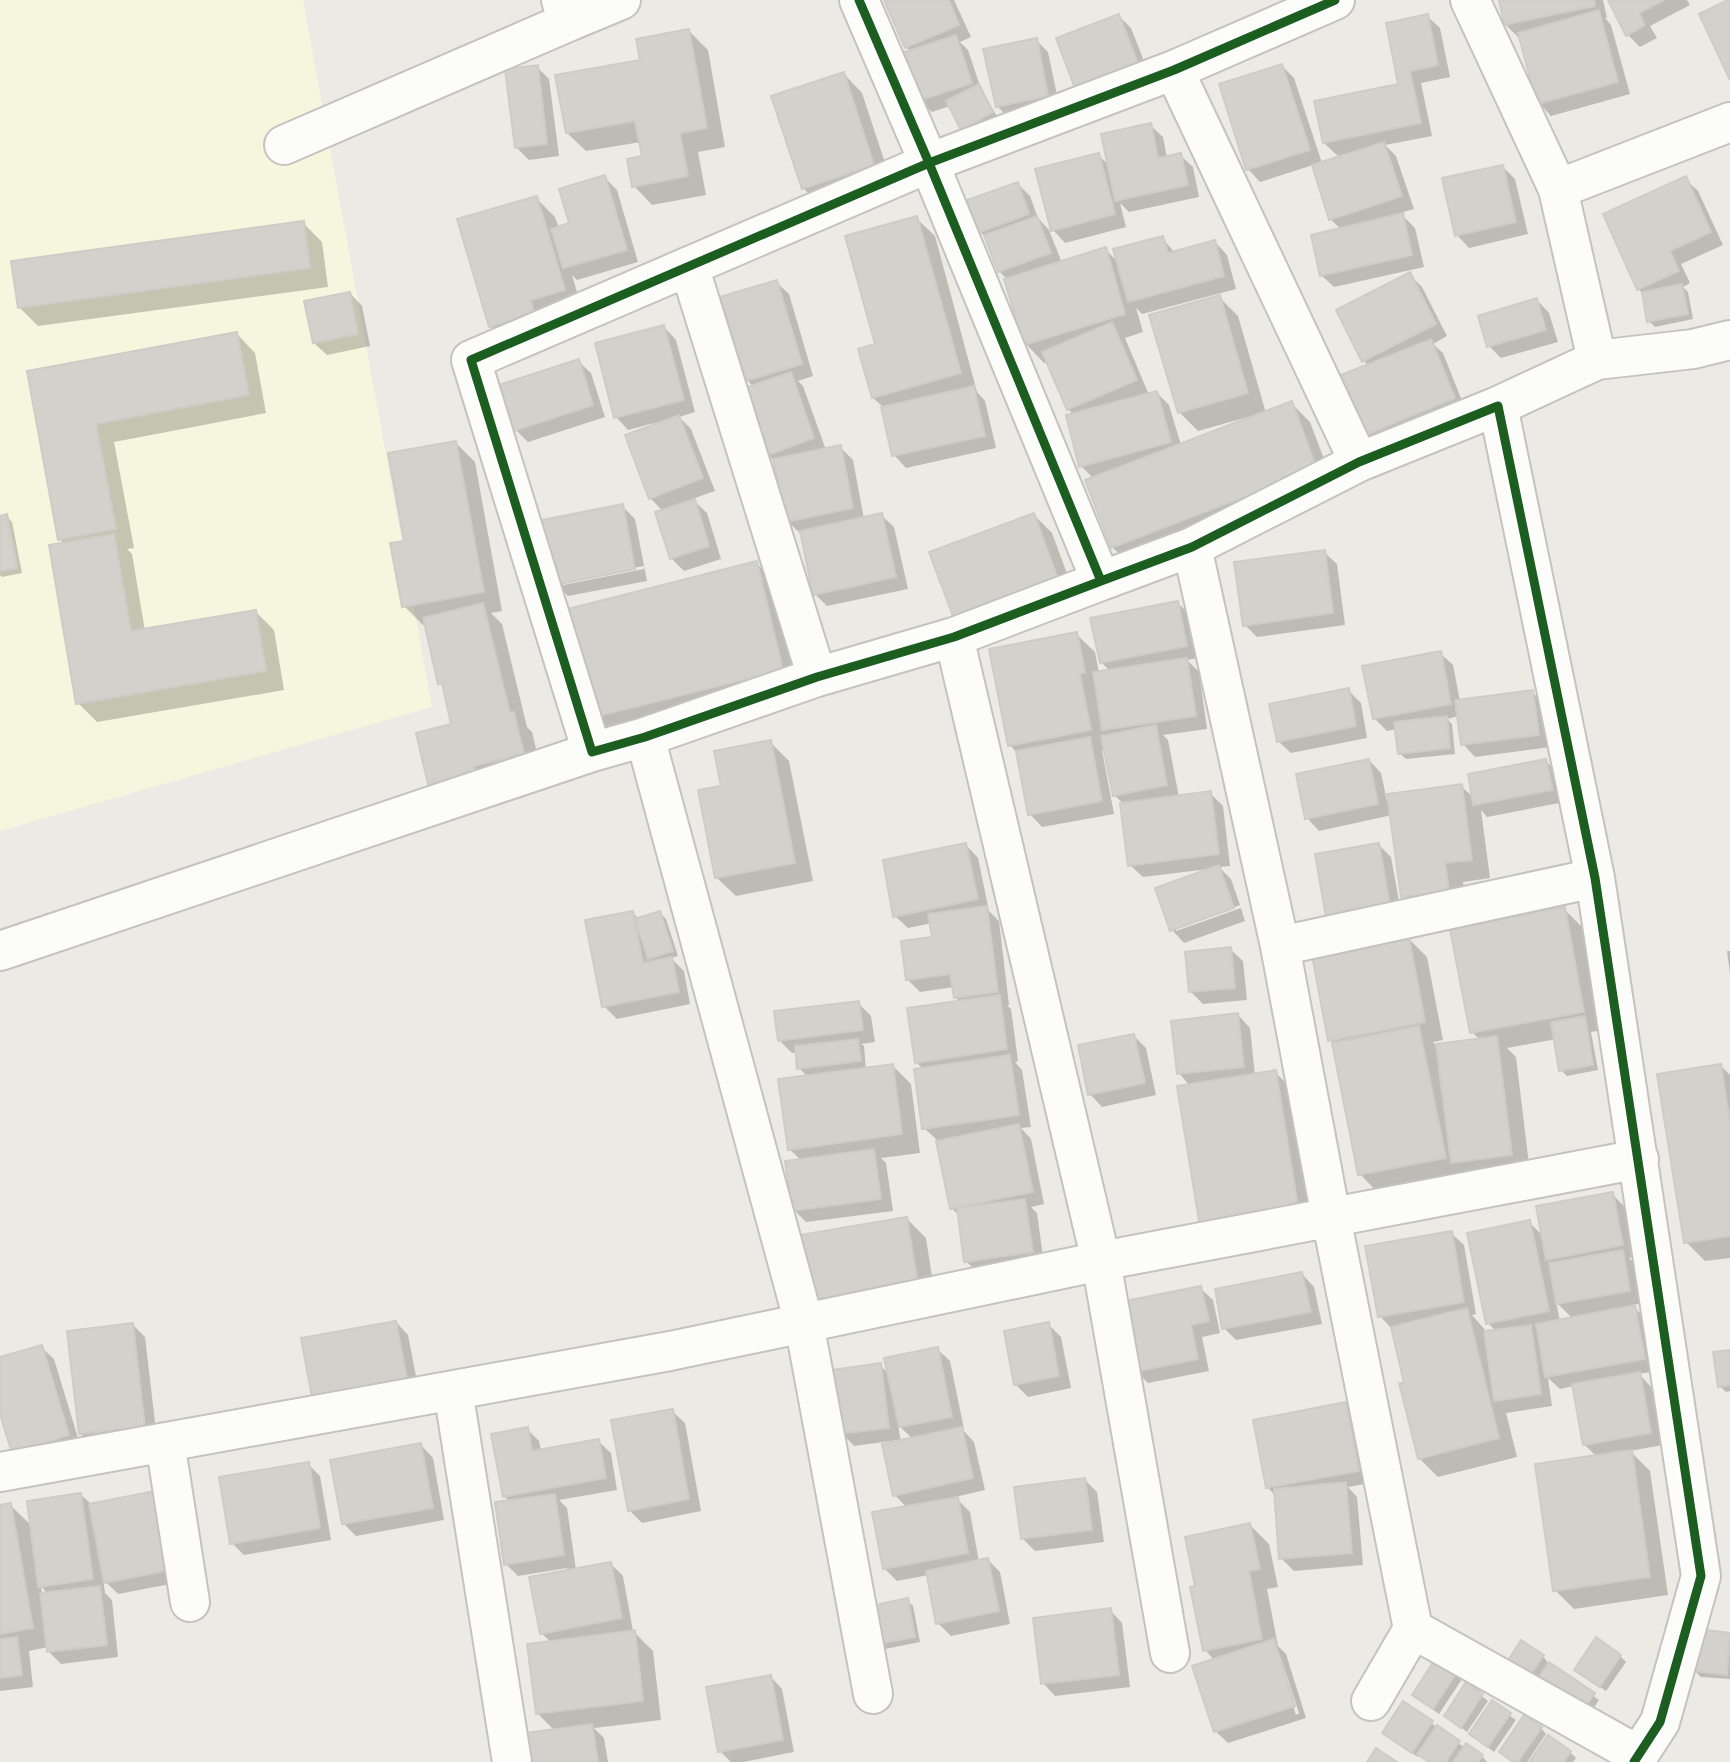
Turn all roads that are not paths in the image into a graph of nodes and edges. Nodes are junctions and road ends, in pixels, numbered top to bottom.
1 (621, 0) edge
2 (859, 0) edge
3 (1335, 0) edge
4 (1470, 0) edge
5 (564, 11) edge
6 (1174, 70) junction
7 (1730, 122) edge
8 (284, 145) dead end
9 (929, 163) junction
10 (1558, 189) junction
11 (689, 266) junction
12 (1730, 340) edge
13 (1597, 360) junction
14 (1498, 405) junction
15 (1359, 462) junction
16 (1192, 547) junction
17 (1101, 581) junction
18 (954, 637) junction
19 (817, 677) junction
20 (645, 737) junction
21 (592, 752) junction
22 (1595, 878) junction
23 (1280, 946) junction
24 (0, 951) edge
25 (1639, 1159) junction
26 (1331, 1217) junction
27 (1101, 1261) junction
28 (804, 1323) junction
29 (453, 1390) junction
30 (165, 1442) junction
31 (0, 1472) edge
32 (1716, 1577) edge
33 (190, 1602) dead end
34 (1413, 1629) junction
35 (1170, 1653) dead end
36 (873, 1695) dead end
37 (1371, 1701) dead end
38 (1636, 1758) edge
39 (512, 1762) edge

1 - 5 street
2 - 9 street
3 - 6 street
4 - 10 street
5 - 8 street
6 - 9 street
6 - 15 street
7 - 10 street
9 - 11 street
9 - 17 street
10 - 13 street
11 - 19 street
11 - 21 street
12 - 13 street
13 - 14 street
14 - 15 street
14 - 22 street
15 - 16 street
16 - 17 street
16 - 23 street
17 - 18 street
18 - 19 street
18 - 27 street
19 - 20 street
20 - 21 street
20 - 28 street
21 - 24 street
22 - 23 street
22 - 25 street
23 - 26 street
25 - 26 street
25 - 32 street
26 - 27 street
26 - 34 street
27 - 28 street
27 - 35 street
28 - 29 street
28 - 36 street
29 - 30 street
29 - 39 street
30 - 31 street
30 - 33 street
32 - 38 street
34 - 37 street
34 - 38 street

